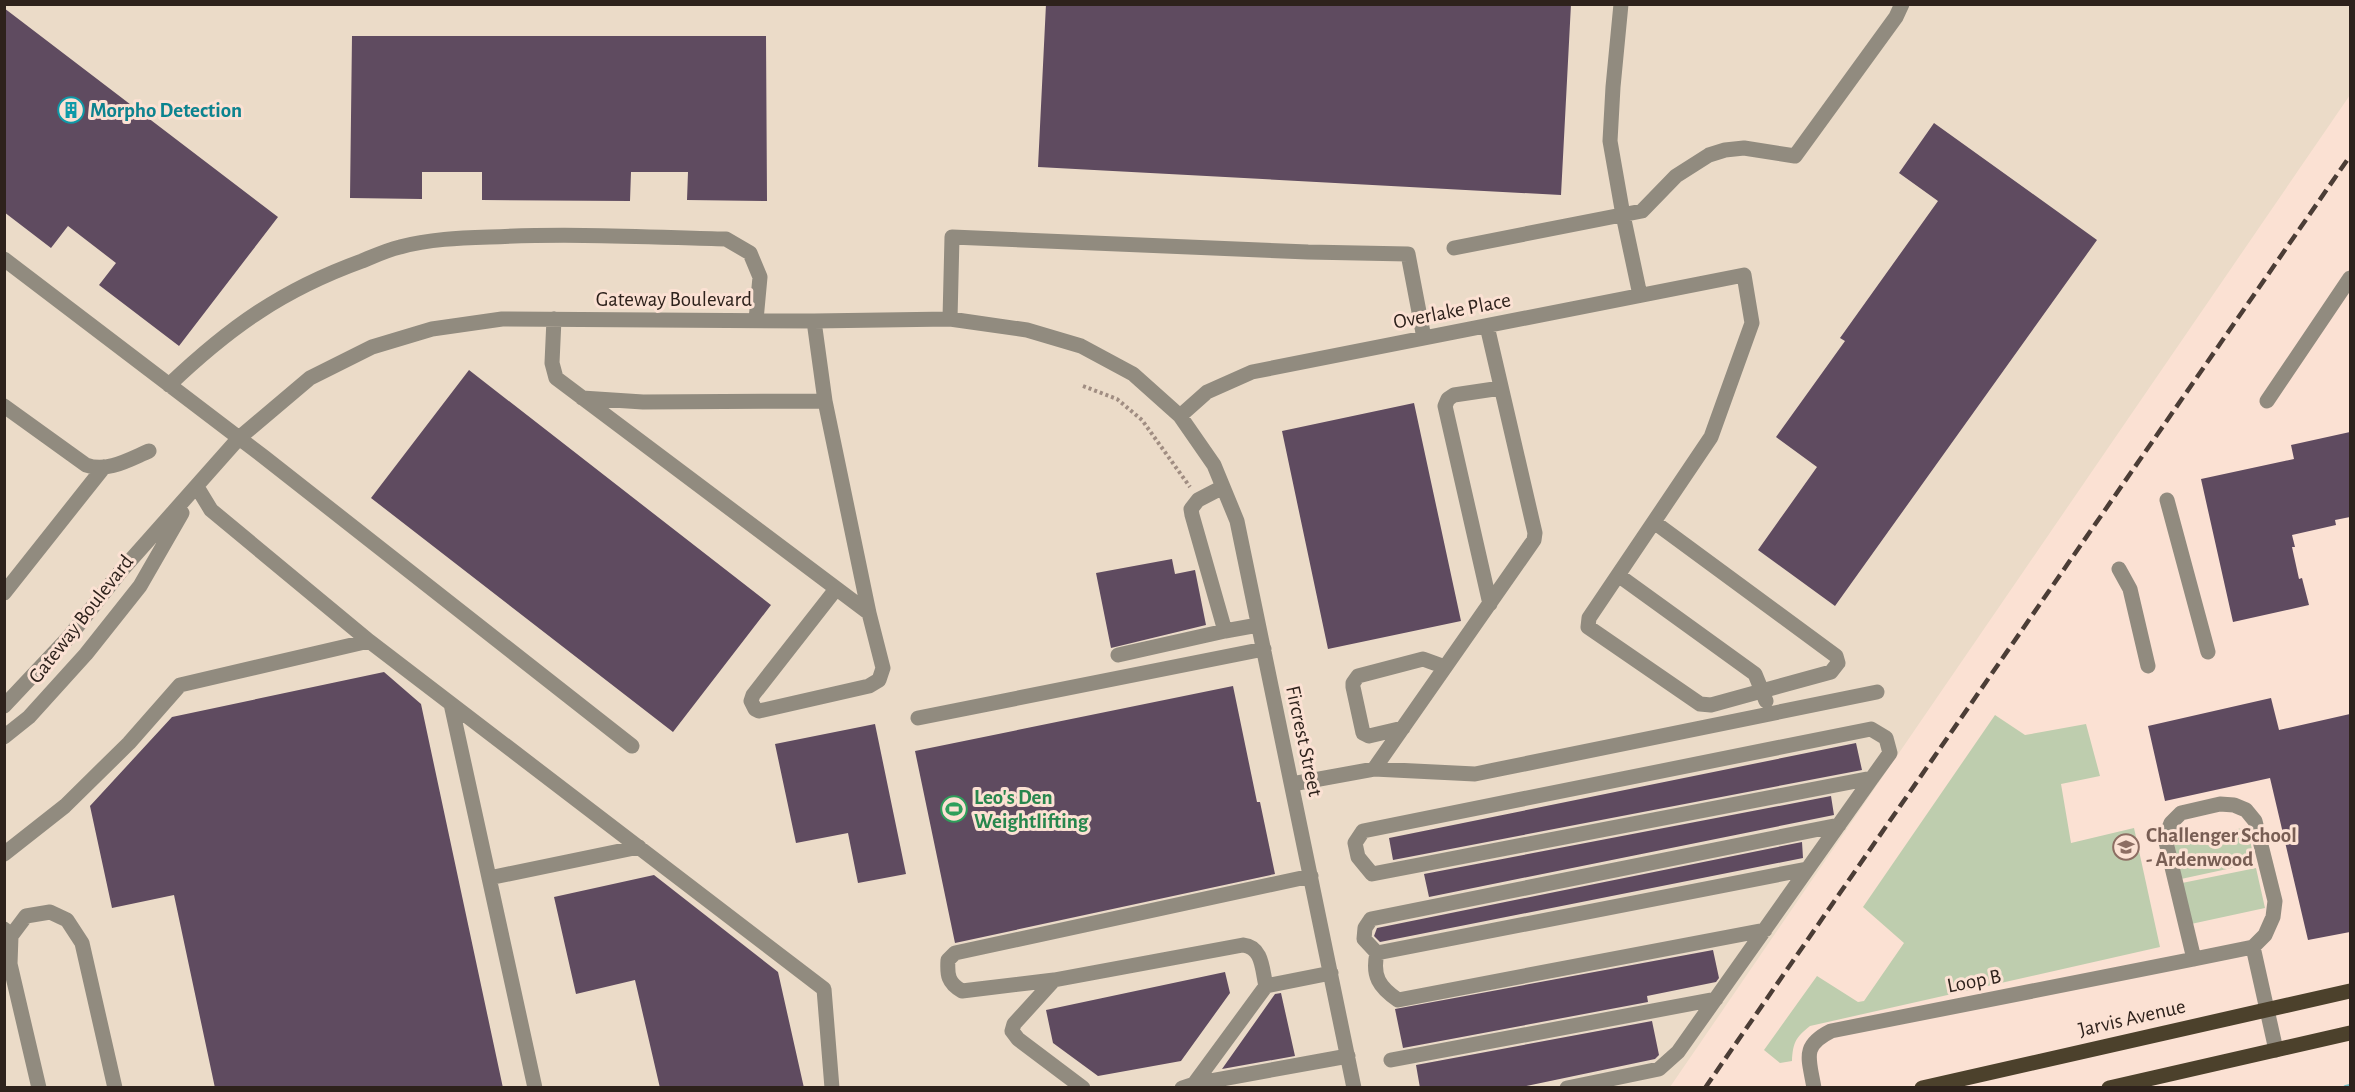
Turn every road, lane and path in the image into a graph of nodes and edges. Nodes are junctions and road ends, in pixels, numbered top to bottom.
1 (1621, 4) edge
2 (1902, 4) edge
3 (1623, 215) junction
4 (1454, 248) dead end
5 (4, 259) edge
6 (2350, 278) edge
7 (1640, 295) junction
8 (554, 319) junction
9 (950, 319) junction
10 (756, 320) junction
11 (814, 321) junction
12 (1487, 326) junction
13 (1424, 338) junction
14 (169, 385) junction
15 (1083, 386) dead end
16 (1501, 388) junction
17 (582, 398) junction
18 (825, 401) junction
19 (2267, 401) dead end
20 (4, 406) edge
21 (1180, 416) junction
22 (239, 438) junction
23 (149, 451) dead end
24 (104, 467) junction
25 (197, 487) junction
26 (1223, 487) junction
27 (1202, 498) junction
28 (2167, 500) dead end
29 (1654, 522) junction
30 (2119, 569) dead end
31 (1618, 575) junction
32 (836, 590) junction
33 (4, 593) edge
34 (1490, 604) junction
35 (869, 613) junction
36 (1258, 625) junction
37 (1225, 631) junction
38 (369, 641) junction
39 (1264, 650) junction
40 (2208, 652) dead end
41 (1118, 655) dead end
42 (2148, 666) dead end
43 (1445, 667) junction
44 (1764, 692) junction
45 (1877, 692) dead end
46 (451, 704) junction
47 (4, 706) edge
48 (1770, 713) junction
49 (918, 718) dead end
50 (1403, 728) junction
51 (4, 737) edge
52 (633, 746) dead end
53 (1374, 769) junction
54 (1872, 778) junction
55 (1292, 784) junction
56 (1839, 825) junction
57 (639, 847) junction
58 (4, 854) edge
59 (1808, 869) junction
60 (1311, 876) junction
61 (489, 878) junction
62 (1765, 930) junction
63 (8, 932) edge
64 (2253, 947) junction
65 (1377, 953) junction
66 (2194, 959) junction
67 (1330, 973) junction
68 (1053, 980) junction
69 (1266, 986) junction
70 (2350, 991) edge
71 (1716, 999) junction
72 (2268, 1010) junction
73 (2350, 1034) edge
74 (2276, 1050) junction
75 (1348, 1056) junction
76 (1391, 1060) dead end
77 (1188, 1086) edge
78 (39, 1088) edge
79 (115, 1088) edge
80 (535, 1088) edge
81 (832, 1088) edge
82 (1083, 1088) edge
83 (1354, 1088) edge
84 (1568, 1088) edge
85 (1814, 1088) edge
86 (1922, 1088) edge
87 (2109, 1088) edge

1 - 3 street
2 - 3 street
3 - 4 street
3 - 7 street
5 - 14 street
6 - 19 street
7 - 12 street, Overlake Place
7 - 29 street, Overlake Place
8 - 10 street, Gateway Boulevard
8 - 17 street
8 - 22 street, Gateway Boulevard
9 - 11 street, Gateway Boulevard
9 - 13 street
9 - 21 street, Gateway Boulevard
10 - 11 street, Gateway Boulevard
10 - 14 street
11 - 18 street
12 - 13 street, Overlake Place
12 - 16 street
13 - 21 street, Overlake Place
14 - 22 street
15 - 27 path
16 - 34 street
16 - 34 street
17 - 18 street
17 - 32 street
18 - 35 street
20 - 24 street
21 - 26 street, Fircrest Street
22 - 25 street, Gateway Boulevard
22 - 52 street
23 - 24 street
24 - 33 street
25 - 38 street
25 - 47 street, Gateway Boulevard
25 - 51 street, Gateway Boulevard
26 - 27 street
26 - 36 street, Fircrest Street
27 - 37 street
28 - 40 street
29 - 31 street
29 - 44 street
30 - 42 street
31 - 44 street
31 - 44 street
32 - 35 street
32 - 35 street
34 - 43 street
36 - 37 street
36 - 39 street, Fircrest Street
37 - 41 street
38 - 46 street
38 - 58 street
39 - 49 street
39 - 55 street, Fircrest Street
43 - 50 street
43 - 50 street
44 - 48 street
45 - 48 street
46 - 57 street
46 - 61 street
48 - 53 street
50 - 53 street
53 - 55 street
54 - 54 street
54 - 56 street
55 - 60 street, Fircrest Street
56 - 59 street
56 - 65 street
57 - 61 street
57 - 81 street
59 - 62 street
59 - 65 street
60 - 67 street, Fircrest Street
60 - 68 street
61 - 80 street
62 - 65 street
62 - 71 street
63 - 78 street
63 - 79 street
64 - 66 street, Loop B
64 - 66 street
64 - 72 street
66 - 85 street, Loop B
67 - 69 street
67 - 75 street, Fircrest Street
68 - 69 street
68 - 82 street
69 - 77 street
70 - 72 main road, Jarvis Avenue
71 - 76 street
71 - 84 street
72 - 74 street
72 - 86 main road, Jarvis Avenue
73 - 74 main road
74 - 87 main road
75 - 77 street
75 - 83 street, Fircrest Street

